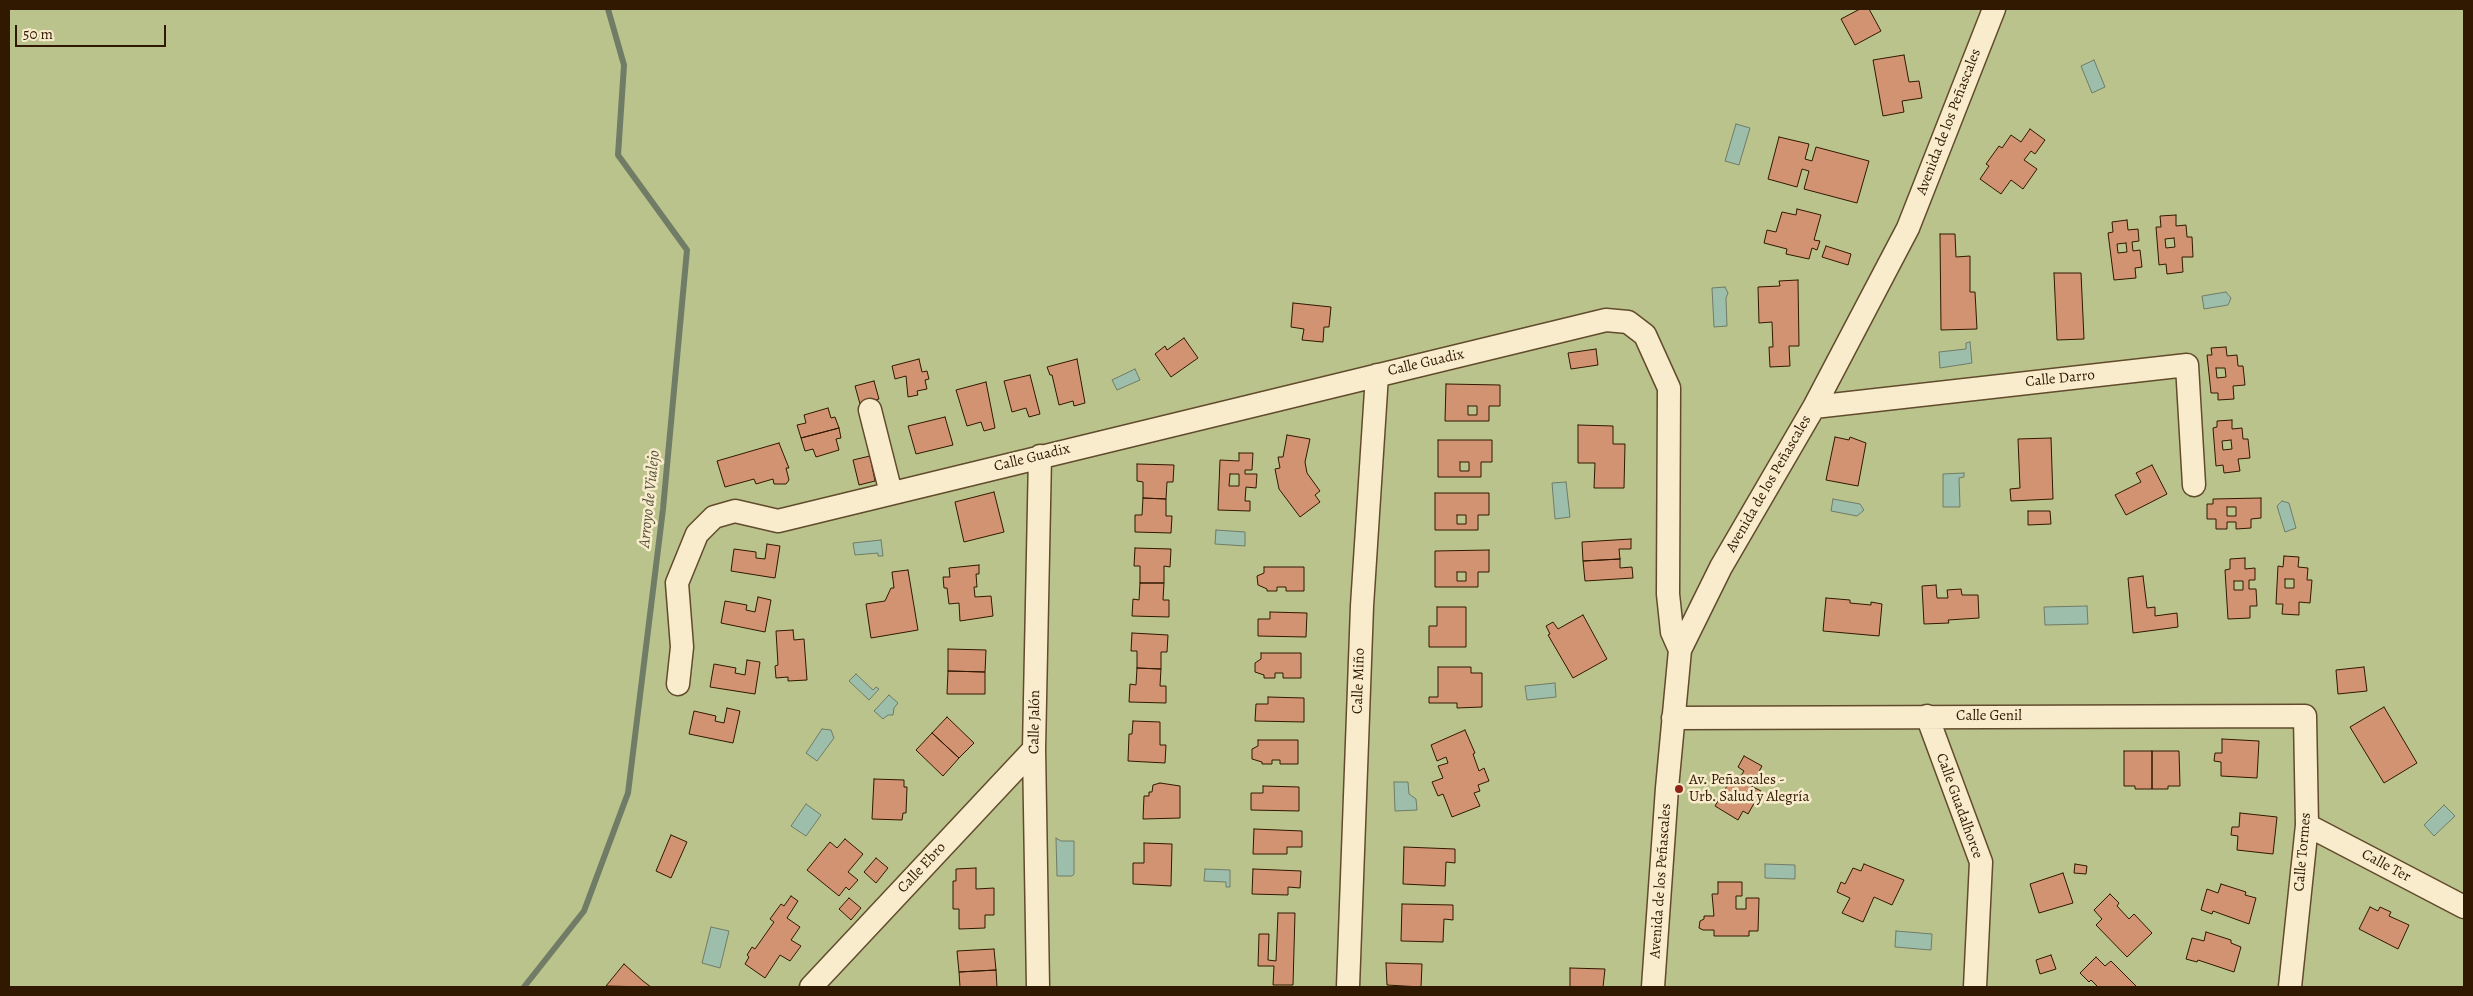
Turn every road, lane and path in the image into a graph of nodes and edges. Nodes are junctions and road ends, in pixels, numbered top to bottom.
1 (1994, 9) edge
2 (1377, 375) junction
3 (1814, 407) junction
4 (870, 410) dead end
5 (1040, 456) junction
6 (2194, 485) dead end
7 (891, 493) junction
8 (1680, 650) junction
9 (678, 684) dead end
10 (1927, 716) junction
11 (2305, 716) joint
12 (1673, 718) junction
13 (1034, 750) junction
14 (2307, 825) junction
15 (2464, 907) edge
16 (811, 987) edge
17 (1038, 987) edge
18 (1348, 987) edge
19 (1653, 987) edge
20 (1975, 987) edge
21 (2290, 987) edge

1 - 3 street, Avenida de los Peñascales
2 - 5 street, Calle Guadix
2 - 8 street, Calle Guadix
2 - 18 street, Calle Miño
3 - 6 street, Calle Darro
3 - 8 street, Avenida de los Peñascales
4 - 7 street
5 - 7 street, Calle Guadix
5 - 13 street, Calle Jalón
7 - 9 street, Calle Guadix
8 - 12 street, Avenida de los Peñascales
10 - 11 street, Calle Genil
10 - 12 street, Calle Genil
10 - 20 street, Calle Guadalhorce
11 - 14 street, Calle Tormes
12 - 19 street, Avenida de los Peñascales
13 - 16 street, Calle Ebro
13 - 17 street, Calle Jalón
14 - 15 street, Calle Ter
14 - 21 street, Calle Tormes

